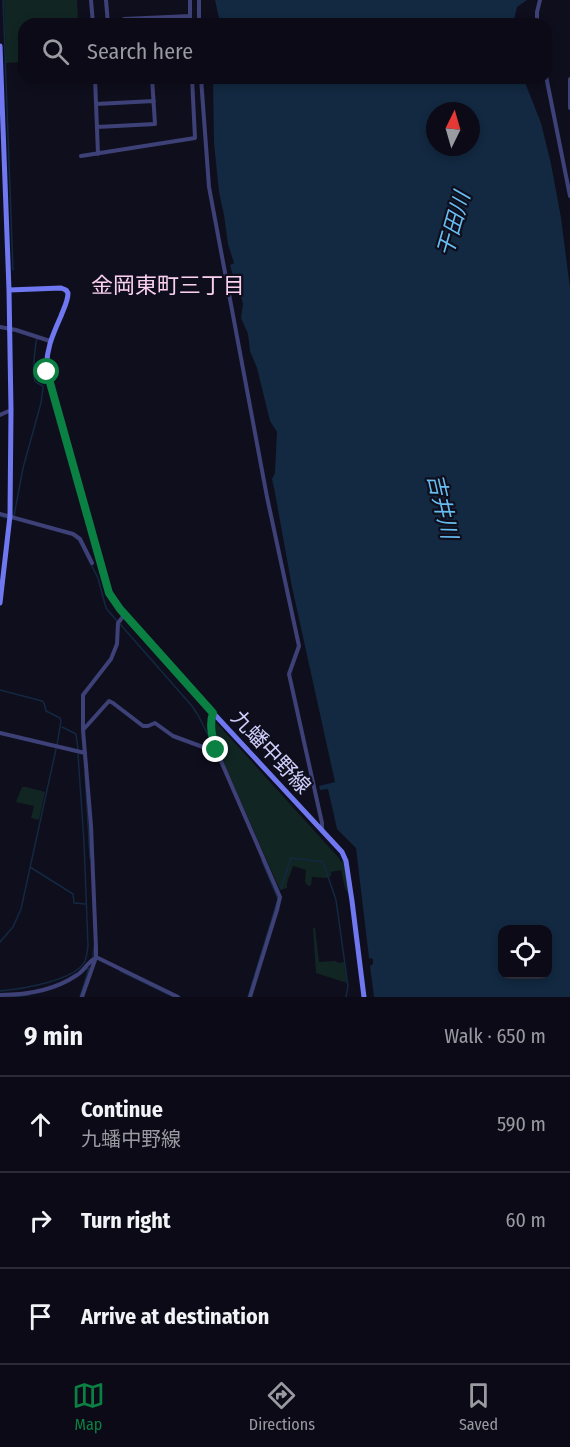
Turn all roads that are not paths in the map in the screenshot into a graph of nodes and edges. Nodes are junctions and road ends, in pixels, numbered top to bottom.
1 (91, 0) edge
2 (106, 0) edge
3 (190, 0) edge
4 (199, 0) edge
5 (540, 0) edge
6 (190, 16) joint
7 (92, 18) edge
8 (108, 18) edge
9 (146, 18) edge
10 (199, 18) edge
11 (537, 18) edge
12 (0, 46) edge
13 (570, 79) edge
14 (95, 84) edge
15 (151, 84) edge
16 (192, 84) edge
17 (201, 84) edge
18 (548, 84) edge
19 (154, 101) junction
20 (96, 104) junction
21 (570, 108) edge
22 (97, 127) junction
23 (98, 154) junction
24 (81, 156) dead end
25 (570, 196) edge
26 (9, 290) junction
27 (0, 327) edge
28 (10, 329) junction
29 (50, 341) junction
30 (10, 411) junction
31 (0, 415) edge
32 (0, 514) edge
33 (10, 516) junction
34 (92, 562) dead end
35 (0, 603) edge
36 (125, 614) junction
37 (213, 713) junction
38 (83, 730) junction
39 (0, 733) edge
40 (216, 750) junction
41 (84, 753) junction
42 (322, 831) junction
43 (95, 958) junction
44 (0, 995) edge
45 (82, 997) edge
46 (178, 997) edge
47 (250, 997) edge
48 (364, 997) edge

1 - 7 street
2 - 8 street
3 - 6 street
4 - 10 street
5 - 11 street
6 - 9 street
12 - 26 main road
13 - 21 street
14 - 20 street
15 - 19 street
16 - 23 street
17 - 42 street
18 - 25 street
19 - 20 street
19 - 22 street
20 - 22 street
22 - 23 street
23 - 24 street
26 - 28 main road
26 - 29 main road, 九蟠中野線
27 - 28 street
28 - 29 street
28 - 30 main road
29 - 36 main road, 九蟠中野線
30 - 31 street
30 - 33 main road
32 - 33 street
33 - 34 street
33 - 35 main road
36 - 37 main road, 九蟠中野線
36 - 38 street
37 - 40 street
37 - 42 main road, 九蟠中野線
38 - 40 street
38 - 41 street
39 - 41 street
40 - 47 street
41 - 43 street
42 - 48 main road, 九蟠中野線
43 - 44 street
43 - 45 street
43 - 46 street

